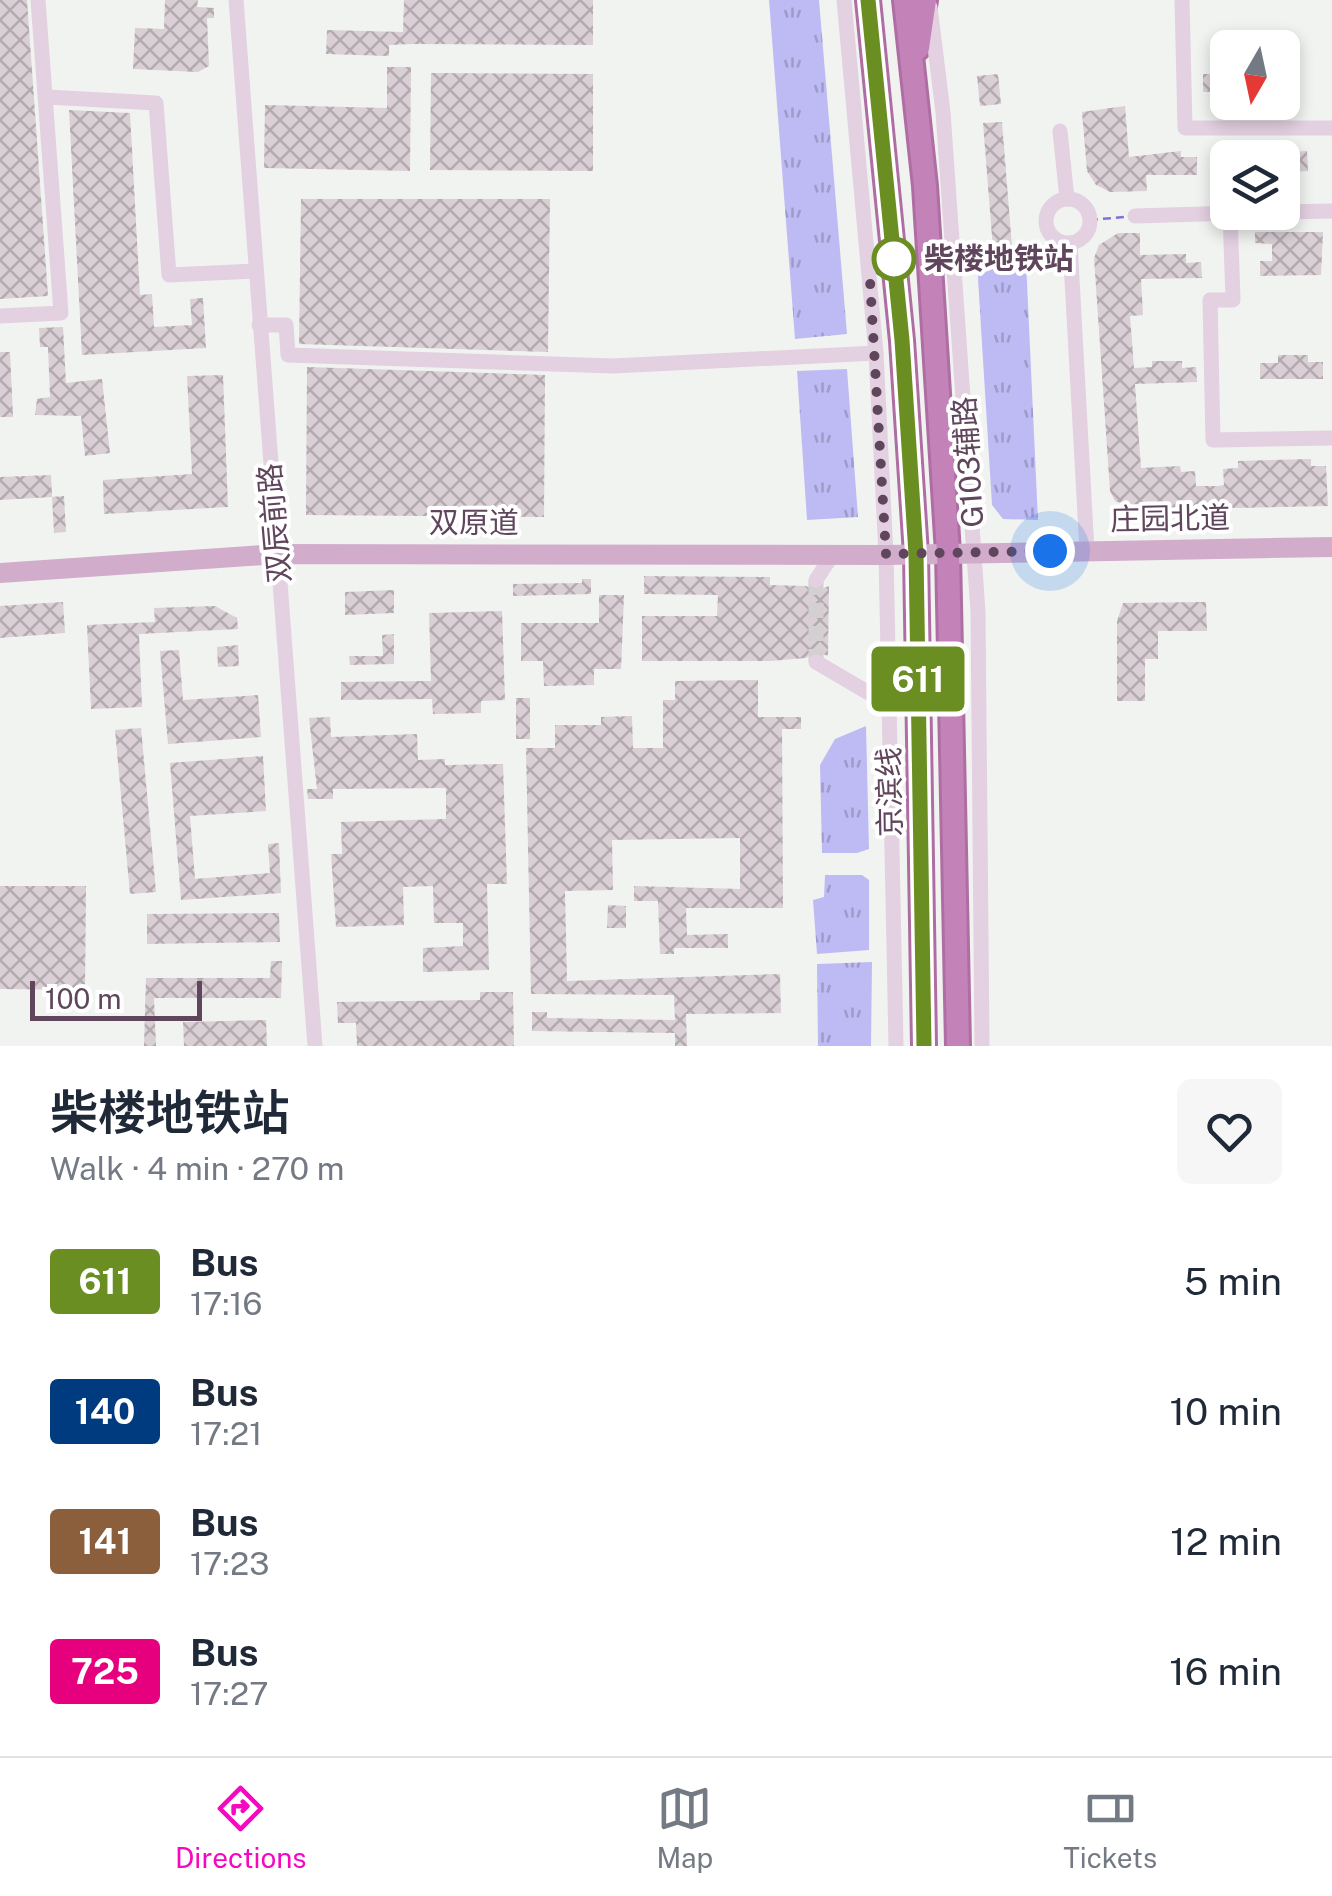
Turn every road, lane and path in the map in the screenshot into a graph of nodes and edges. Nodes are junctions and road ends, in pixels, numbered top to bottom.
1 (38, 0) edge
2 (236, 0) edge
3 (844, 0) edge
4 (868, 0) edge
5 (905, 0) edge
6 (927, 0) edge
7 (1182, 0) edge
8 (913, 81) junction
9 (48, 97) junction
10 (1332, 128) edge
11 (1060, 132) dead end
12 (1068, 199) junction
13 (1332, 211) edge
14 (1300, 212) edge
15 (1210, 214) edge
16 (1135, 216) joint
17 (1090, 220) junction
18 (1230, 230) edge
19 (1070, 242) junction
20 (256, 272) junction
21 (0, 316) edge
22 (260, 325) junction
23 (876, 353) junction
24 (1332, 438) edge
25 (1332, 546) edge
26 (1087, 550) junction
27 (948, 552) junction
28 (975, 552) junction
29 (278, 554) junction
30 (833, 554) junction
31 (886, 554) junction
32 (916, 554) junction
33 (0, 573) edge
34 (816, 580) tunnel mouth
35 (816, 662) dead end
36 (890, 706) junction
37 (315, 1046) edge
38 (896, 1046) edge
39 (924, 1046) edge
40 (958, 1046) edge
41 (982, 1046) edge

1 - 9 street
2 - 20 street, 双辰前路
3 - 23 street
4 - 32 highway, 京滨线
5 - 8 highway, 京滨线
6 - 8 highway
6 - 28 street, G103辅路
7 - 10 street
8 - 27 highway, 京滨线
9 - 20 street
9 - 21 street
11 - 12 street
12 - 17 street
12 - 19 street
13 - 14 street
15 - 16 street
16 - 17 path
17 - 19 street
18 - 24 street
19 - 26 street
20 - 22 street, 双辰前路
22 - 23 street
22 - 29 street, 双辰前路
23 - 31 street
25 - 26 main road, 庄园北道
26 - 28 main road, 庄园北道
27 - 28 main road, 庄园北道
27 - 32 main road, 双原道
27 - 40 highway, 京滨线
28 - 41 street, G103辅路
29 - 30 main road, 双原道
29 - 33 main road, 双原道
29 - 37 street, 双辰前路
30 - 31 main road, 双原道
30 - 34 street
31 - 32 main road, 双原道
31 - 36 street
32 - 39 highway, 京滨线
35 - 36 street
36 - 38 street

